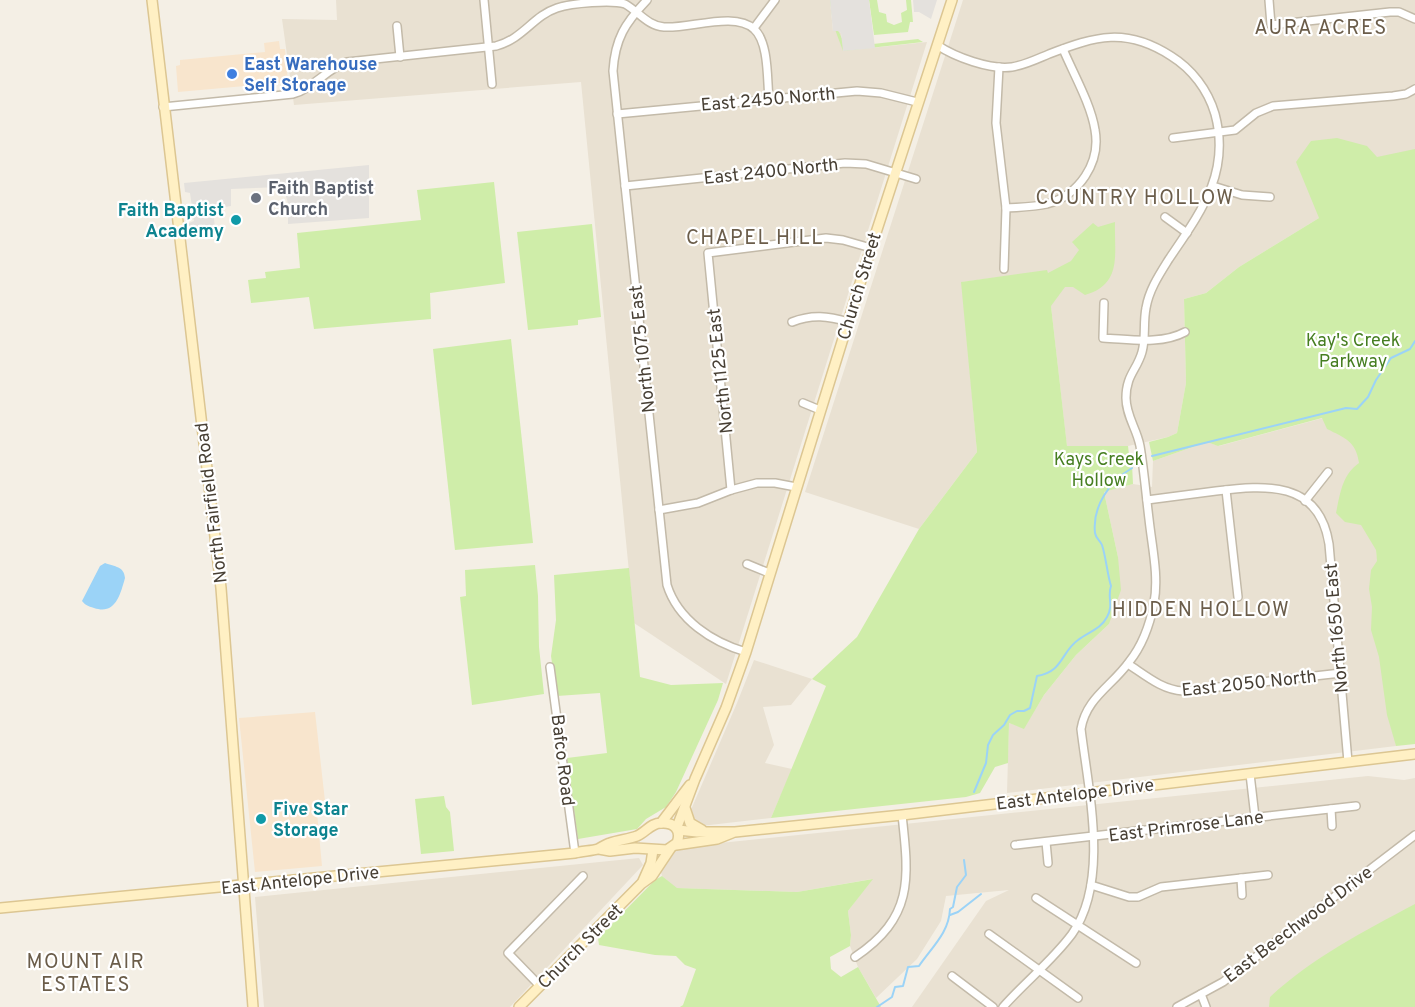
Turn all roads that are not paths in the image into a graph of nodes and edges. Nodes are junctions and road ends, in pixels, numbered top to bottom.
1 (152, 0) edge
2 (484, 0) edge
3 (647, 0) edge
4 (775, 0) edge
5 (952, 0) edge
6 (1269, 0) edge
7 (636, 12) junction
8 (1415, 19) edge
9 (397, 26) dead end
10 (754, 28) junction
11 (937, 45) junction
12 (488, 48) junction
13 (1063, 49) junction
14 (400, 57) junction
15 (999, 67) junction
16 (492, 84) dead end
17 (1415, 89) edge
18 (769, 99) junction
19 (917, 102) junction
20 (163, 106) junction
21 (617, 114) junction
22 (1220, 133) junction
23 (1173, 138) dead end
24 (896, 172) junction
25 (916, 179) dead end
26 (625, 186) junction
27 (1213, 186) junction
28 (1270, 197) dead end
29 (1006, 208) junction
30 (1165, 217) dead end
31 (1187, 233) junction
32 (871, 248) junction
33 (1004, 269) dead end
34 (1104, 303) dead end
35 (792, 322) dead end
36 (849, 322) junction
37 (1185, 332) dead end
38 (1144, 339) junction
39 (803, 403) dead end
40 (820, 410) junction
41 (1328, 472) dead end
42 (796, 487) junction
43 (731, 490) junction
44 (1226, 490) junction
45 (1147, 500) junction
46 (1305, 501) junction
47 (660, 510) junction
48 (747, 564) dead end
49 (769, 573) junction
50 (1238, 597) dead end
51 (746, 652) junction
52 (1128, 664) junction
53 (550, 667) dead end
54 (1341, 673) junction
55 (1415, 754) edge
56 (1348, 762) junction
57 (1250, 774) junction
58 (695, 779) junction
59 (1088, 793) junction
60 (1356, 806) dead end
61 (685, 808) junction
62 (1331, 809) junction
63 (902, 815) junction
64 (1255, 817) junction
65 (661, 823) junction
66 (1332, 826) dead end
67 (677, 828) junction
68 (646, 831) junction
69 (707, 831) junction
70 (735, 832) junction
71 (1415, 835) edge
72 (1094, 837) junction
73 (1046, 842) junction
74 (1015, 845) dead end
75 (673, 847) junction
76 (599, 849) junction
77 (652, 849) junction
78 (575, 853) junction
79 (1048, 863) dead end
80 (1268, 874) dead end
81 (583, 876) dead end
82 (1240, 878) junction
83 (641, 884) junction
84 (1091, 885) junction
85 (243, 886) junction
86 (1242, 895) dead end
87 (1036, 897) dead end
88 (0, 908) edge
89 (1077, 925) junction
90 (989, 934) dead end
91 (855, 957) dead end
92 (1136, 963) dead end
93 (1039, 970) junction
94 (952, 976) dead end
95 (540, 986) junction
96 (1201, 994) junction
97 (1078, 998) dead end
98 (253, 1007) edge
99 (519, 1007) edge
100 (993, 1007) edge
101 (1003, 1007) edge
102 (1177, 1007) edge
103 (1206, 1007) edge

1 - 20 main road, North Fairfield Road
2 - 12 street
3 - 7 street, North 1075 East
4 - 10 street
5 - 11 main road, Church Street
6 - 8 street
7 - 10 street
7 - 12 street
7 - 21 street, North 1075 East
9 - 14 street
10 - 18 street
11 - 15 street
11 - 19 main road, Church Street
12 - 14 street
12 - 16 street
13 - 15 street
13 - 22 street
13 - 29 street
14 - 20 street
15 - 29 street
17 - 22 street
18 - 19 street, East 2450 North
18 - 21 street, East 2450 North
19 - 24 main road, Church Street
20 - 85 main road, North Fairfield Road
21 - 26 street, North 1075 East
22 - 23 street
22 - 27 street
24 - 25 street, East 2400 North
24 - 26 street, East 2400 North
24 - 32 main road, Church Street
26 - 47 street, North 1075 East
27 - 28 street
27 - 31 street
29 - 33 street
30 - 31 street
31 - 38 street
32 - 36 main road, Church Street
32 - 43 street, North 1125 East
34 - 38 street
35 - 36 street
36 - 40 main road, Church Street
37 - 38 street
38 - 45 street
39 - 40 street
40 - 42 main road, Church Street
41 - 46 street
42 - 43 street
42 - 49 main road, Church Street
43 - 47 street
44 - 45 street
44 - 46 street
44 - 50 street
45 - 52 street
46 - 54 street, North 1650 East
47 - 51 street, North 1075 East
48 - 49 street
49 - 51 main road, Church Street
51 - 58 main road, Church Street
52 - 54 street, East 2050 North
52 - 59 street
53 - 78 street, Bafco Road
54 - 56 street, North 1650 East
55 - 56 main road, East Antelope Drive
56 - 57 main road, East Antelope Drive
57 - 59 main road, East Antelope Drive
57 - 64 street
58 - 61 main road, Church Street
58 - 65 main road, Church Street
59 - 63 main road, East Antelope Drive
59 - 72 street
60 - 62 street, East Primrose Lane
61 - 67 main road, Church Street
61 - 69 main road
62 - 64 street, East Primrose Lane
62 - 66 street
63 - 70 main road, East Antelope Drive
63 - 91 street
64 - 72 street, East Primrose Lane
65 - 67 main road
65 - 68 main road
67 - 69 main road, East Antelope Drive
67 - 75 main road
68 - 76 main road, East Antelope Drive
68 - 77 main road
69 - 70 main road, East Antelope Drive
70 - 75 main road, East Antelope Drive
71 - 96 street, East Beechwood Drive
72 - 73 street, East Primrose Lane
72 - 84 street
73 - 74 street, East Primrose Lane
73 - 79 street
75 - 77 main road
75 - 83 main road, Church Street
76 - 77 main road, East Antelope Drive
76 - 78 main road, East Antelope Drive
77 - 83 main road, Church Street
78 - 85 main road, East Antelope Drive
80 - 82 street
81 - 95 street
82 - 84 street
82 - 86 street
83 - 95 main road, Church Street
84 - 89 street
85 - 88 main road, East Antelope Drive
85 - 98 main road, North Fairfield Road
87 - 89 street
89 - 92 street
89 - 93 street
90 - 93 street
93 - 97 street
93 - 101 street
94 - 100 street
95 - 99 main road, Church Street
96 - 102 street, East Beechwood Drive
96 - 103 street

